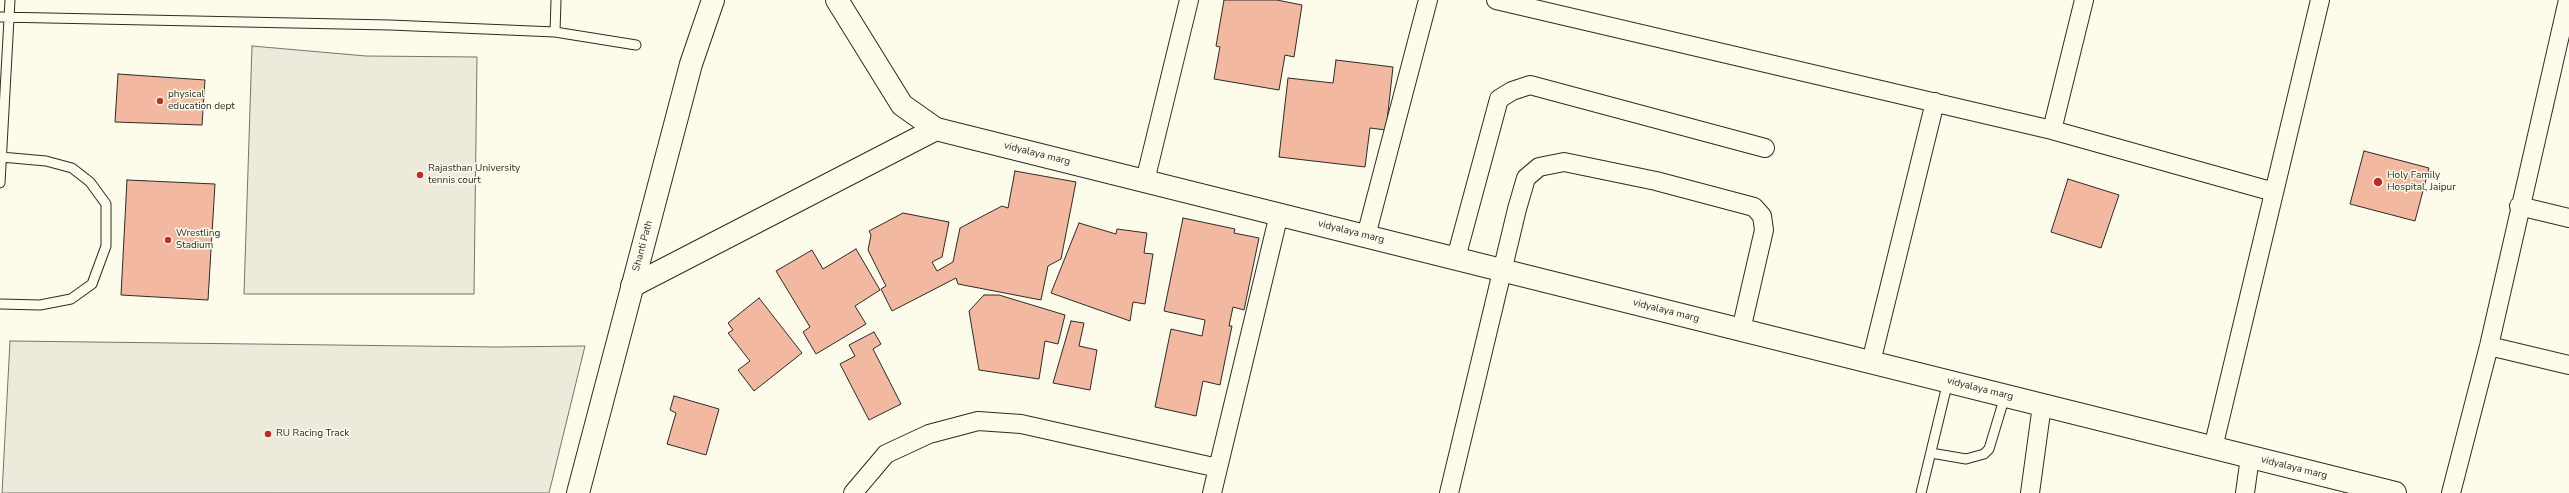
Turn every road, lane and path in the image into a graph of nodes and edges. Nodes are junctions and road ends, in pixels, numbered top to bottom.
1 (10, 0) edge
2 (556, 0) edge
3 (713, 0) edge
4 (837, 0) edge
5 (1189, 0) edge
6 (1428, 0) edge
7 (1496, 0) edge
8 (2084, 0) edge
9 (2320, 0) edge
10 (2568, 0) edge
11 (5, 17) edge
12 (555, 32) junction
13 (636, 46) dead end
14 (1934, 102) junction
15 (936, 128) junction
16 (2052, 130) junction
17 (1765, 148) dead end
18 (1, 157) junction
19 (1144, 181) junction
20 (0, 183) edge
21 (2274, 192) junction
22 (2519, 206) junction
23 (1279, 214) junction
24 (2569, 218) edge
25 (1366, 236) junction
26 (1456, 258) junction
27 (1502, 270) junction
28 (632, 286) junction
29 (0, 304) edge
30 (1741, 330) junction
31 (2489, 346) junction
32 (1871, 362) junction
33 (2569, 365) edge
34 (1948, 381) junction
35 (2005, 396) junction
36 (2042, 405) junction
37 (2213, 448) junction
38 (1931, 453) junction
39 (2250, 457) junction
40 (1218, 468) junction
41 (578, 493) edge
42 (853, 493) edge
43 (1212, 493) edge
44 (1449, 493) edge
45 (1921, 493) edge
46 (2030, 493) edge
47 (2245, 493) edge
48 (2395, 493) edge
49 (2451, 493) edge

1 - 11 lane
2 - 12 lane
3 - 28 street, Shanti Path
4 - 15 street, vidyalaya marg
5 - 19 street
6 - 25 street
7 - 14 street
8 - 16 street
9 - 21 street
10 - 22 street
11 - 12 lane
11 - 18 lane
12 - 13 lane
14 - 16 street
14 - 32 street
15 - 19 street, vidyalaya marg
15 - 28 street
16 - 21 street
17 - 26 street
18 - 20 lane
18 - 29 lane
19 - 23 street, vidyalaya marg
21 - 37 street
22 - 24 street
22 - 31 street
23 - 25 street, vidyalaya marg
23 - 40 street
25 - 26 street, vidyalaya marg
26 - 27 street, vidyalaya marg
27 - 30 street, vidyalaya marg
27 - 30 street
27 - 44 street
28 - 41 street, Shanti Path
30 - 32 street, vidyalaya marg
31 - 33 street
31 - 49 street
32 - 34 street, vidyalaya marg
34 - 35 street, vidyalaya marg
34 - 38 lane
35 - 36 street, vidyalaya marg
35 - 38 lane
36 - 37 street, vidyalaya marg
36 - 46 street
37 - 39 street, vidyalaya marg
38 - 45 lane
39 - 47 street
39 - 48 street, vidyalaya marg
40 - 42 street
40 - 43 street

